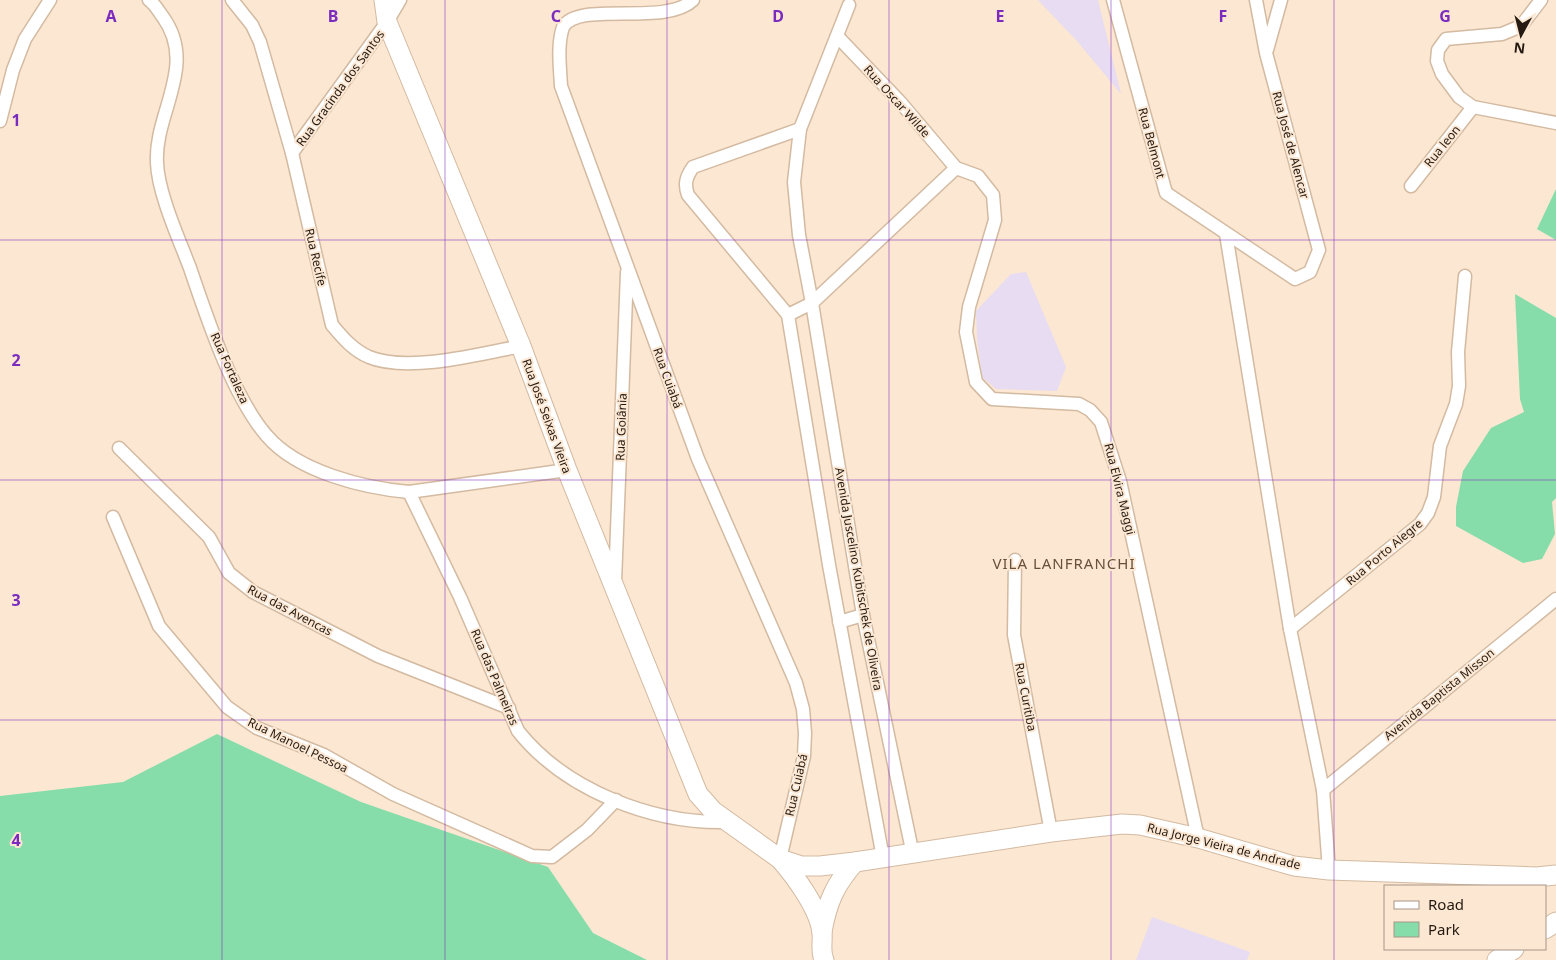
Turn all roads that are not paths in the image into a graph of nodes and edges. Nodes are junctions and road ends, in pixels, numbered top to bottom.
1 (50, 0) edge
2 (149, 0) edge
3 (232, 0) edge
4 (384, 0) edge
5 (400, 0) edge
6 (693, 0) edge
7 (1113, 0) edge
8 (1256, 0) edge
9 (1281, 0) edge
10 (1541, 0) edge
11 (849, 5) dead end
12 (387, 22) junction
13 (837, 36) junction
14 (1266, 52) junction
15 (1473, 107) junction
16 (0, 121) edge
17 (1556, 123) edge
18 (800, 129) junction
19 (292, 154) junction
20 (956, 168) junction
21 (1410, 186) dead end
22 (1226, 234) junction
23 (627, 267) junction
24 (1465, 276) dead end
25 (1295, 279) joint
26 (812, 303) junction
27 (788, 315) junction
28 (521, 346) junction
29 (119, 448) dead end
30 (567, 470) junction
31 (409, 492) junction
32 (113, 517) dead end
33 (1016, 560) dead end
34 (615, 587) junction
35 (1556, 599) edge
36 (864, 615) junction
37 (839, 622) junction
38 (1290, 629) junction
39 (509, 708) junction
40 (1323, 790) junction
41 (616, 800) junction
42 (727, 822) junction
43 (1051, 832) junction
44 (1198, 838) junction
45 (913, 855) junction
46 (883, 858) junction
47 (780, 859) junction
48 (855, 862) junction
49 (1329, 870) junction
50 (1556, 875) edge
51 (822, 932) junction
52 (1512, 950) edge
53 (824, 960) edge
54 (1497, 960) edge

1 - 16 street
2 - 31 street, Rua Fortaleza
3 - 19 street, Rua Recife
4 - 12 street, Rua José Seixas Vieira
5 - 12 street, Rua Gracinda dos Santos
6 - 23 street, Rua Cuiabá
7 - 22 street, Rua Belmont
8 - 14 street, Rua José de Alencar
9 - 14 street
10 - 15 street
11 - 13 street, Avenida Juscelino Kubitschek de Oliveira
12 - 19 street, Rua Gracinda dos Santos
12 - 28 street, Rua José Seixas Vieira
13 - 18 street, Avenida Juscelino Kubitschek de Oliveira
13 - 20 street, Rua Oscar Wilde
14 - 25 street, Rua José de Alencar
15 - 17 street
15 - 21 street, Rua leon
18 - 26 street, Avenida Juscelino Kubitschek de Oliveira
18 - 27 street
19 - 28 street, Rua Recife
20 - 26 street
20 - 44 street, Rua Elvira Maggi
22 - 25 street, Rua Belmont
22 - 38 street
23 - 34 street, Rua Goiânia
23 - 47 street, Rua Cuiabá
24 - 38 street, Rua Porto Alegre
26 - 27 street
26 - 36 street, Avenida Juscelino Kubitschek de Oliveira
27 - 37 street
28 - 30 street, Rua José Seixas Vieira
29 - 39 street, Rua das Avencas
30 - 31 street, Rua Fortaleza
30 - 34 street, Rua José Seixas Vieira
31 - 39 street, Rua das Palmeiras
32 - 41 street, Rua Manoel Pessoa
33 - 43 street, Rua Curitiba
34 - 42 street, Rua José Seixas Vieira
35 - 40 street, Avenida Baptista Misson
36 - 37 street
36 - 45 street, Avenida Juscelino Kubitschek de Oliveira
37 - 46 street
38 - 40 street
39 - 41 street, Rua das Palmeiras
40 - 49 street
41 - 42 street, Rua das Palmeiras
42 - 47 street, Rua Jorge Vieira de Andrade
43 - 44 street, Rua Jorge Vieira de Andrade
43 - 45 street, Rua Jorge Vieira de Andrade
44 - 49 street, Rua Jorge Vieira de Andrade
45 - 46 street, Rua Jorge Vieira de Andrade
46 - 48 street, Rua Jorge Vieira de Andrade
47 - 48 street, Rua Jorge Vieira de Andrade
47 - 51 street
48 - 51 street
49 - 50 street, Rua Jorge Vieira de Andrade
51 - 53 street
52 - 54 street

